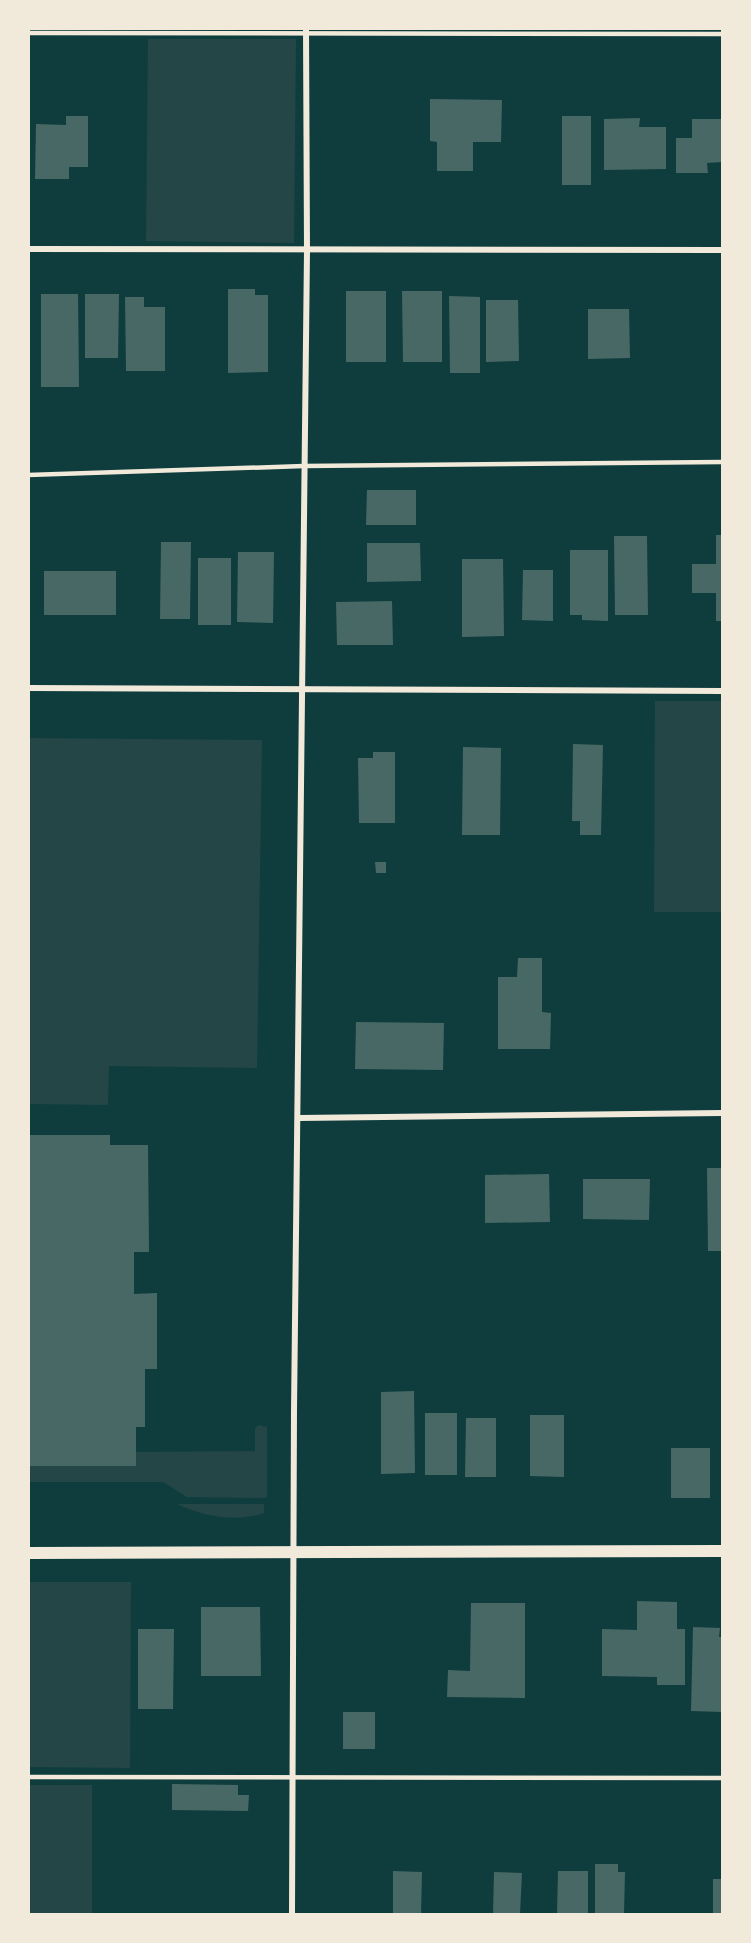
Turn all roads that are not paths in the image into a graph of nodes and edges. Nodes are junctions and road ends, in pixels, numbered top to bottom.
1 (306, 31) edge
2 (28, 33) edge
3 (723, 34) edge
4 (28, 249) edge
5 (723, 250) edge
6 (307, 251) junction
7 (723, 462) edge
8 (304, 466) junction
9 (28, 475) edge
10 (28, 688) edge
11 (302, 688) junction
12 (723, 691) edge
13 (723, 1113) edge
14 (299, 1118) junction
15 (723, 1551) edge
16 (28, 1553) edge
17 (295, 1553) junction
18 (294, 1776) junction
19 (28, 1777) edge
20 (723, 1778) edge
21 (292, 1914) edge

1 - 2 lane
1 - 3 lane
1 - 6 street
4 - 6 street
5 - 6 street
6 - 8 street
7 - 8 lane
8 - 9 lane
8 - 11 street
10 - 11 street
11 - 12 street
11 - 14 street
13 - 14 street
14 - 17 street
15 - 17 main road
16 - 17 main road
17 - 18 street
18 - 19 lane
18 - 20 lane
18 - 21 street

